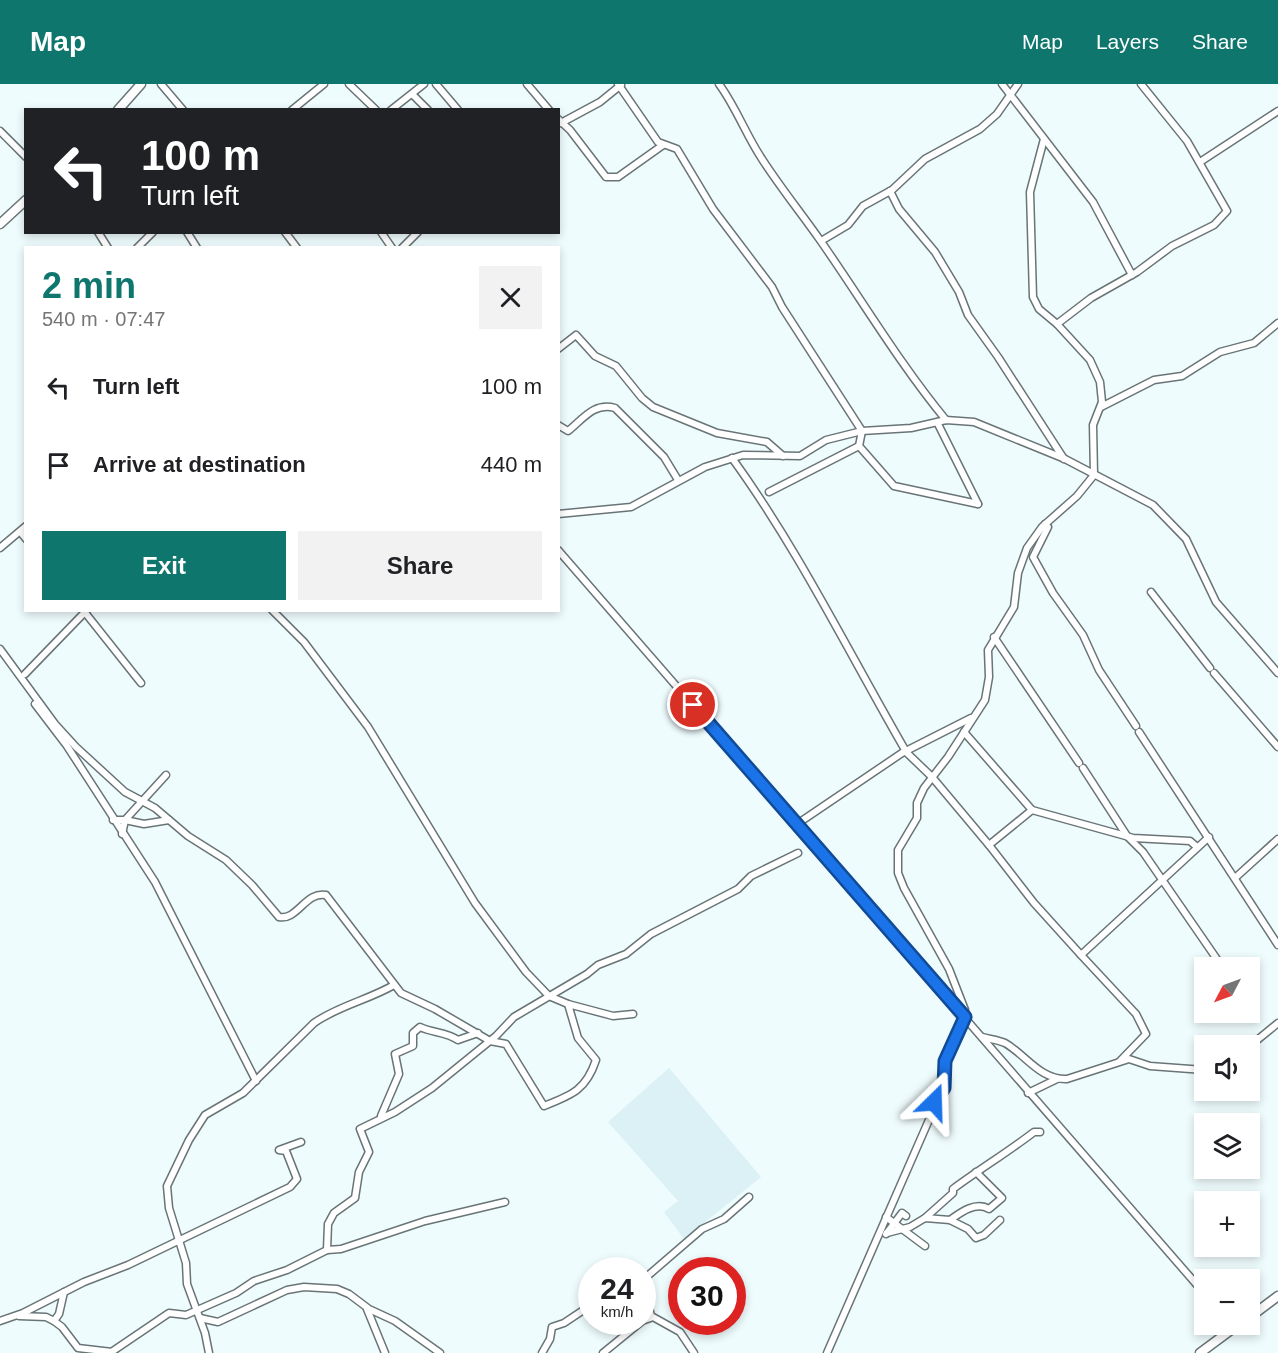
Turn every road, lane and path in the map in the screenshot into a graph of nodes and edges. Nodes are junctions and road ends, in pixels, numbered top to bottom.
1 (141, 84) edge
2 (161, 84) edge
3 (324, 84) edge
4 (349, 84) edge
5 (424, 84) edge
6 (436, 84) edge
7 (527, 84) edge
8 (719, 84) edge
9 (1002, 84) edge
10 (1018, 84) edge
11 (1141, 84) edge
12 (620, 85) edge
13 (412, 94) junction
14 (1010, 94) junction
15 (120, 108) edge
16 (181, 108) edge
17 (294, 108) edge
18 (374, 108) edge
19 (394, 108) edge
20 (426, 108) edge
21 (456, 108) edge
22 (547, 108) edge
23 (1278, 111) edge
24 (560, 122) edge
25 (560, 123) edge
26 (0, 131) edge
27 (1044, 139) junction
28 (663, 145) junction
29 (24, 155) edge
30 (1200, 162) junction
31 (890, 191) junction
32 (24, 202) edge
33 (0, 224) edge
34 (151, 234) edge
35 (416, 234) edge
36 (821, 241) junction
37 (139, 246) edge
38 (404, 246) edge
39 (1132, 275) junction
40 (1278, 323) edge
41 (1058, 324) junction
42 (560, 347) edge
43 (1101, 407) junction
44 (946, 420) junction
45 (937, 422) junction
46 (560, 426) edge
47 (862, 432) junction
48 (859, 446) junction
49 (783, 456) junction
50 (732, 458) junction
51 (1065, 459) junction
52 (1094, 475) junction
53 (678, 480) junction
54 (769, 492) dead end
55 (560, 514) edge
56 (1045, 524) junction
57 (24, 528) edge
58 (0, 548) edge
59 (560, 552) edge
60 (1151, 592) dead end
61 (84, 612) edge
62 (86, 612) edge
63 (274, 612) edge
64 (994, 637) junction
65 (0, 649) edge
66 (1278, 673) edge
67 (21, 674) junction
68 (141, 682) dead end
69 (971, 718) dead end
70 (964, 732) junction
71 (1278, 747) edge
72 (905, 750) junction
73 (166, 775) dead end
74 (933, 777) junction
75 (142, 800) junction
76 (1032, 810) junction
77 (113, 820) junction
78 (124, 820) junction
79 (169, 820) junction
80 (800, 822) dead end
81 (122, 834) junction
82 (1127, 836) junction
83 (1209, 837) junction
84 (1278, 839) edge
85 (989, 845) junction
86 (1197, 847) junction
87 (798, 853) dead end
88 (1235, 878) junction
89 (1161, 879) junction
90 (1278, 945) edge
91 (1081, 955) junction
92 (1215, 957) edge
93 (394, 985) junction
94 (549, 996) junction
95 (568, 1004) junction
96 (633, 1014) dead end
97 (965, 1017) junction
98 (1278, 1023) edge
99 (478, 1033) junction
100 (981, 1037) junction
101 (1260, 1038) edge
102 (490, 1041) junction
103 (1120, 1061) junction
104 (1194, 1069) edge
105 (1057, 1079) junction
106 (256, 1081) junction
107 (1028, 1093) junction
108 (381, 1116) dead end
109 (1040, 1132) dead end
110 (301, 1143) dead end
111 (976, 1172) junction
112 (749, 1197) dead end
113 (505, 1202) dead end
114 (890, 1206) junction
115 (886, 1217) junction
116 (925, 1218) junction
117 (1000, 1220) dead end
118 (950, 1221) junction
119 (895, 1222) junction
120 (904, 1228) junction
121 (888, 1233) junction
122 (179, 1239) junction
123 (878, 1239) junction
124 (925, 1246) dead end
125 (327, 1250) junction
126 (656, 1268) edge
127 (1194, 1281) edge
128 (64, 1292) junction
129 (1278, 1296) edge
130 (367, 1308) junction
131 (196, 1310) junction
132 (1260, 1310) edge
133 (578, 1312) edge
134 (18, 1315) junction
135 (200, 1318) junction
136 (656, 1320) edge
137 (0, 1321) edge
138 (54, 1321) junction
139 (625, 1335) edge
140 (1223, 1335) edge
141 (124, 1346) junction
142 (111, 1352) edge
143 (128, 1353) edge
144 (208, 1353) edge
145 (385, 1353) edge
146 (440, 1353) edge
147 (542, 1353) edge
148 (603, 1353) edge
149 (694, 1353) edge
150 (827, 1353) edge
151 (1200, 1353) edge

1 - 15 main road
2 - 16 street
3 - 17 street
4 - 18 street
5 - 13 street
6 - 21 street
7 - 22 street
8 - 36 street
9 - 14 street
10 - 14 street
11 - 30 street
12 - 24 street
12 - 28 street
13 - 19 street
13 - 20 street
14 - 27 street
14 - 31 street
23 - 30 street
25 - 28 street
26 - 29 street
27 - 39 street
27 - 41 street
28 - 47 street
30 - 39 street
31 - 36 street
31 - 51 street
32 - 33 main road
34 - 37 street
35 - 38 street
36 - 44 street
39 - 41 street
40 - 43 street
41 - 43 street
42 - 49 street
43 - 52 street
44 - 45 street
44 - 51 street
45 - 47 street
45 - 48 street
46 - 53 street
47 - 48 street
47 - 49 street
48 - 54 street
49 - 50 street
50 - 53 street
50 - 72 street
51 - 52 street
52 - 56 street
52 - 66 street
53 - 55 street
56 - 64 street
56 - 83 street
57 - 58 street
59 - 97 street
60 - 71 street
61 - 67 street
62 - 68 street
63 - 94 street
64 - 70 street
64 - 82 street
65 - 67 street
67 - 75 street
67 - 77 street
69 - 72 street
70 - 74 street
70 - 76 street
72 - 74 street
72 - 80 street
73 - 75 street
74 - 85 street
74 - 97 street
75 - 78 street
75 - 79 street
76 - 82 street
76 - 85 street
77 - 78 street
77 - 81 street
78 - 79 street
78 - 81 street
79 - 93 street
81 - 106 street
82 - 86 street
82 - 89 street
83 - 86 street
83 - 88 street
84 - 88 street
85 - 91 street
86 - 89 street
87 - 94 street
88 - 90 street
89 - 91 street
89 - 92 street
91 - 103 street
93 - 99 street
93 - 106 street
94 - 95 street
94 - 102 street
95 - 96 street
95 - 102 street
97 - 100 street
97 - 114 street
98 - 101 street
99 - 102 street
99 - 108 street
100 - 105 street
100 - 107 street
102 - 125 street
103 - 104 street
103 - 105 street
105 - 107 street
106 - 122 street
107 - 127 street
109 - 111 street
110 - 122 street
111 - 116 street
111 - 118 street
112 - 126 street
113 - 125 street
114 - 115 street
114 - 119 street
115 - 119 street
115 - 123 street
116 - 118 street
116 - 120 street
117 - 118 street
119 - 120 street
119 - 121 street
120 - 121 street
120 - 124 street
121 - 123 street
122 - 128 street
122 - 131 street
123 - 150 street
125 - 131 street
128 - 134 street
128 - 138 street
129 - 132 main road
130 - 135 street
130 - 145 street
130 - 146 street
131 - 135 street
131 - 141 street
133 - 147 street
134 - 137 street
134 - 138 street
135 - 144 street
136 - 149 street
138 - 142 street
139 - 148 street
140 - 151 main road
141 - 142 street
141 - 143 street

